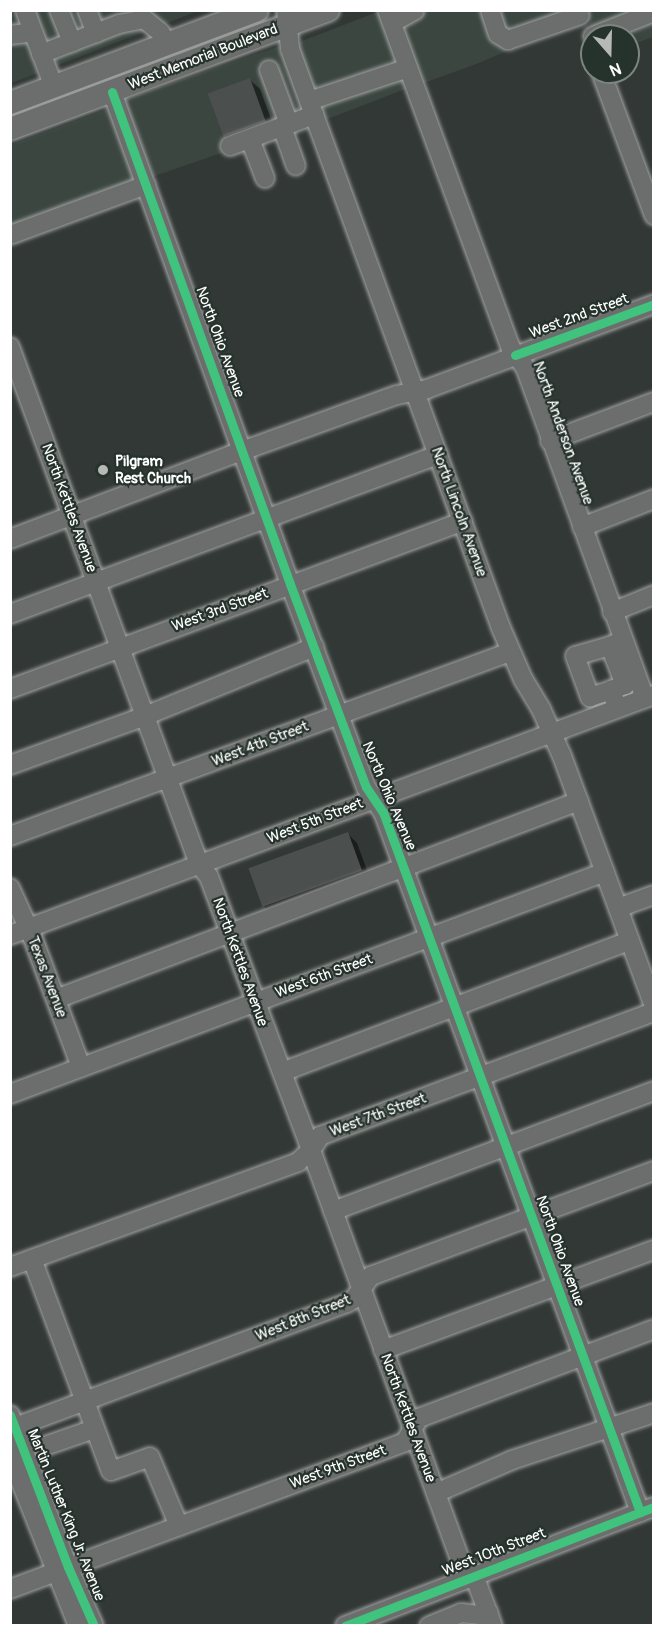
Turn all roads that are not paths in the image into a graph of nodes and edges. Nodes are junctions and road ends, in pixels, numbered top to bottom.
1 (25, 10) edge
2 (59, 10) edge
3 (87, 10) edge
4 (257, 10) edge
5 (328, 10) edge
6 (415, 10) edge
7 (490, 10) edge
8 (654, 12) edge
9 (580, 13) edge
10 (149, 15) edge
11 (389, 17) edge
12 (286, 18) edge
13 (626, 24) edge
14 (33, 32) junction
15 (96, 33) junction
16 (10, 35) edge
17 (72, 43) junction
18 (168, 44) junction
19 (41, 54) junction
20 (408, 68) junction
21 (269, 70) dead end
22 (605, 84) edge
23 (54, 87) junction
24 (112, 92) junction
25 (10, 103) edge
26 (312, 108) junction
27 (285, 126) junction
28 (10, 129) edge
29 (250, 139) junction
30 (230, 146) dead end
31 (296, 166) dead end
32 (265, 178) dead end
33 (146, 185) junction
34 (654, 215) edge
35 (10, 235) edge
36 (654, 304) edge
37 (10, 346) edge
38 (515, 355) junction
39 (16, 379) edge
40 (415, 391) junction
41 (654, 402) edge
42 (550, 441) junction
43 (242, 451) junction
44 (438, 455) junction
45 (654, 499) edge
46 (72, 515) junction
47 (267, 520) junction
48 (464, 521) junction
49 (582, 527) junction
50 (10, 539) edge
51 (97, 583) junction
52 (290, 584) junction
53 (654, 595) edge
54 (612, 612) junction
55 (10, 614) edge
56 (617, 643) junction
57 (120, 647) junction
58 (314, 647) junction
59 (510, 652) junction
60 (627, 669) junction
61 (10, 689) edge
62 (611, 690) junction
63 (590, 697) junction
64 (649, 697) edge
65 (617, 709) junction
66 (339, 714) junction
67 (145, 716) junction
68 (583, 721) junction
69 (551, 733) junction
70 (10, 765) edge
71 (168, 779) junction
72 (375, 799) junction
73 (579, 801) junction
74 (10, 836) edge
75 (199, 864) junction
76 (403, 867) junction
77 (605, 872) junction
78 (10, 888) edge
79 (654, 894) edge
80 (618, 908) junction
81 (19, 932) edge
82 (229, 932) junction
83 (429, 938) junction
84 (629, 941) junction
85 (56, 999) junction
86 (254, 1001) junction
87 (453, 1006) junction
88 (654, 1006) edge
89 (654, 1012) edge
90 (81, 1067) junction
91 (282, 1072) junction
92 (479, 1076) junction
93 (654, 1091) edge
94 (10, 1094) edge
95 (505, 1146) junction
96 (311, 1150) junction
97 (654, 1172) edge
98 (333, 1211) junction
99 (531, 1216) junction
100 (654, 1251) edge
101 (32, 1259) junction
102 (10, 1267) edge
103 (557, 1286) junction
104 (361, 1290) junction
105 (654, 1329) edge
106 (383, 1350) junction
107 (582, 1357) junction
108 (84, 1402) junction
109 (654, 1413) edge
110 (12, 1424) edge
111 (608, 1427) junction
112 (94, 1429) junction
113 (413, 1430) junction
114 (45, 1446) dead end
115 (10, 1455) edge
116 (436, 1493) junction
117 (647, 1509) edge
118 (179, 1526) junction
119 (62, 1569) junction
120 (474, 1575) junction
121 (10, 1589) edge
122 (491, 1619) edge
123 (78, 1626) edge
124 (94, 1626) edge
125 (345, 1626) edge
126 (429, 1626) edge

1 - 14 street
2 - 17 street
3 - 15 street
4 - 18 main road, West Memorial Boulevard
5 - 12 main road, West Memorial Boulevard
6 - 11 street
7 - 9 street
8 - 13 street
10 - 15 street
10 - 18 street
11 - 20 street, North Anderson Avenue
12 - 24 main road, West Memorial Boulevard
12 - 26 street, North Lincoln Avenue
14 - 16 street
14 - 19 street
15 - 17 street
17 - 19 street
18 - 23 main road, West Memorial Boulevard
19 - 23 street
20 - 26 street
20 - 38 street, North Anderson Avenue
21 - 27 street
22 - 34 street
23 - 25 main road, West Memorial Boulevard
24 - 28 main road, West Memorial Boulevard
24 - 33 street, North Ohio Avenue
26 - 27 street
26 - 40 street, North Lincoln Avenue
27 - 29 street
27 - 31 street
29 - 30 street
29 - 32 street
33 - 35 street
33 - 43 street, North Ohio Avenue
36 - 38 street, West 2nd Street
37 - 39 street, North Kettles Avenue
38 - 40 street, West 2nd Street
38 - 42 street, North Anderson Avenue
39 - 46 street, North Kettles Avenue
40 - 43 street, West 2nd Street
40 - 44 street, North Lincoln Avenue
41 - 42 street
42 - 49 street, North Anderson Avenue
43 - 46 street, West 2nd Street
43 - 47 street, North Ohio Avenue
44 - 47 street
44 - 48 street, North Lincoln Avenue
45 - 49 street
46 - 50 street, West 2nd Street
46 - 51 street, North Kettles Avenue
47 - 51 street
47 - 52 street, North Ohio Avenue
48 - 52 street, West 3rd Street
48 - 59 street, North Lincoln Avenue
49 - 54 street, North Anderson Avenue
51 - 55 street
51 - 57 street, North Kettles Avenue
52 - 57 street, West 3rd Street
52 - 58 street, North Ohio Avenue
53 - 54 street
54 - 56 street, North Anderson Avenue
56 - 60 street, North Anderson Avenue
56 - 63 street
57 - 61 street, West 3rd Street
57 - 67 street, North Kettles Avenue
58 - 66 street, North Ohio Avenue
58 - 67 street
59 - 66 street, West 4th Street
59 - 69 street, North Lincoln Avenue
60 - 62 street
60 - 64 street, North Anderson Avenue
62 - 63 street
62 - 65 street
63 - 68 street
64 - 65 street, West 5th Street
65 - 68 street, West 5th Street
66 - 71 street, West 4th Street
66 - 72 street, North Ohio Avenue
67 - 70 street
67 - 71 street, North Kettles Avenue
68 - 69 street, West 5th Street
69 - 72 street, West 5th Street
69 - 73 street, North Lincoln Avenue
71 - 74 street, West 4th Street
71 - 75 street, North Kettles Avenue
72 - 75 street, West 5th Street
72 - 76 street, North Ohio Avenue
73 - 76 street
73 - 77 street, North Lincoln Avenue
75 - 81 street, West 5th Street
75 - 82 street, North Kettles Avenue
76 - 82 street
76 - 83 street, North Ohio Avenue
77 - 80 street, North Lincoln Avenue
77 - 83 street, West 6th Street
78 - 81 street, Texas Avenue
79 - 80 street
80 - 84 street, North Lincoln Avenue
81 - 85 street, Texas Avenue
82 - 85 street
82 - 86 street, North Kettles Avenue
83 - 86 street, West 6th Street
83 - 87 street, North Ohio Avenue
84 - 87 street
84 - 88 street, North Lincoln Avenue
85 - 90 street, Texas Avenue
86 - 90 street, West 6th Street
86 - 91 street, North Kettles Avenue
87 - 91 street
87 - 92 street, North Ohio Avenue
89 - 92 street, West 7th Street
90 - 94 street, West 6th Street
91 - 96 street, North Kettles Avenue
92 - 95 street, North Ohio Avenue
92 - 96 street, West 7th Street
93 - 95 street
95 - 98 street
95 - 99 street, North Ohio Avenue
96 - 98 street, North Kettles Avenue
96 - 101 street, West 7th Street
97 - 99 street, West 8th Street
98 - 104 street, North Kettles Avenue
99 - 103 street, North Ohio Avenue
99 - 104 street, West 8th Street
100 - 103 street
101 - 102 street, West 7th Street
101 - 108 street
103 - 106 street
103 - 107 street, North Ohio Avenue
104 - 106 street, North Kettles Avenue
104 - 108 street, West 8th Street
105 - 107 street, West 9th Street
106 - 113 street, North Kettles Avenue
107 - 111 street, North Ohio Avenue
107 - 113 street, West 9th Street
108 - 110 street, West 8th Street
108 - 112 street
109 - 111 street
110 - 119 street, Martin Luther King Jr. Avenue
111 - 116 street
111 - 117 street, North Ohio Avenue
112 - 114 street
112 - 118 street
113 - 116 street, North Kettles Avenue
113 - 118 street, West 9th Street
115 - 119 street, Martin Luther King Jr. Avenue
116 - 120 street, North Kettles Avenue
117 - 120 street, West 10th Street
118 - 119 street, West 9th Street
119 - 121 street, West 9th Street
119 - 123 street, Martin Luther King Jr. Avenue
119 - 124 street, Martin Luther King Jr. Avenue
120 - 122 street, North Kettles Avenue
120 - 125 street, West 10th Street
122 - 126 street

